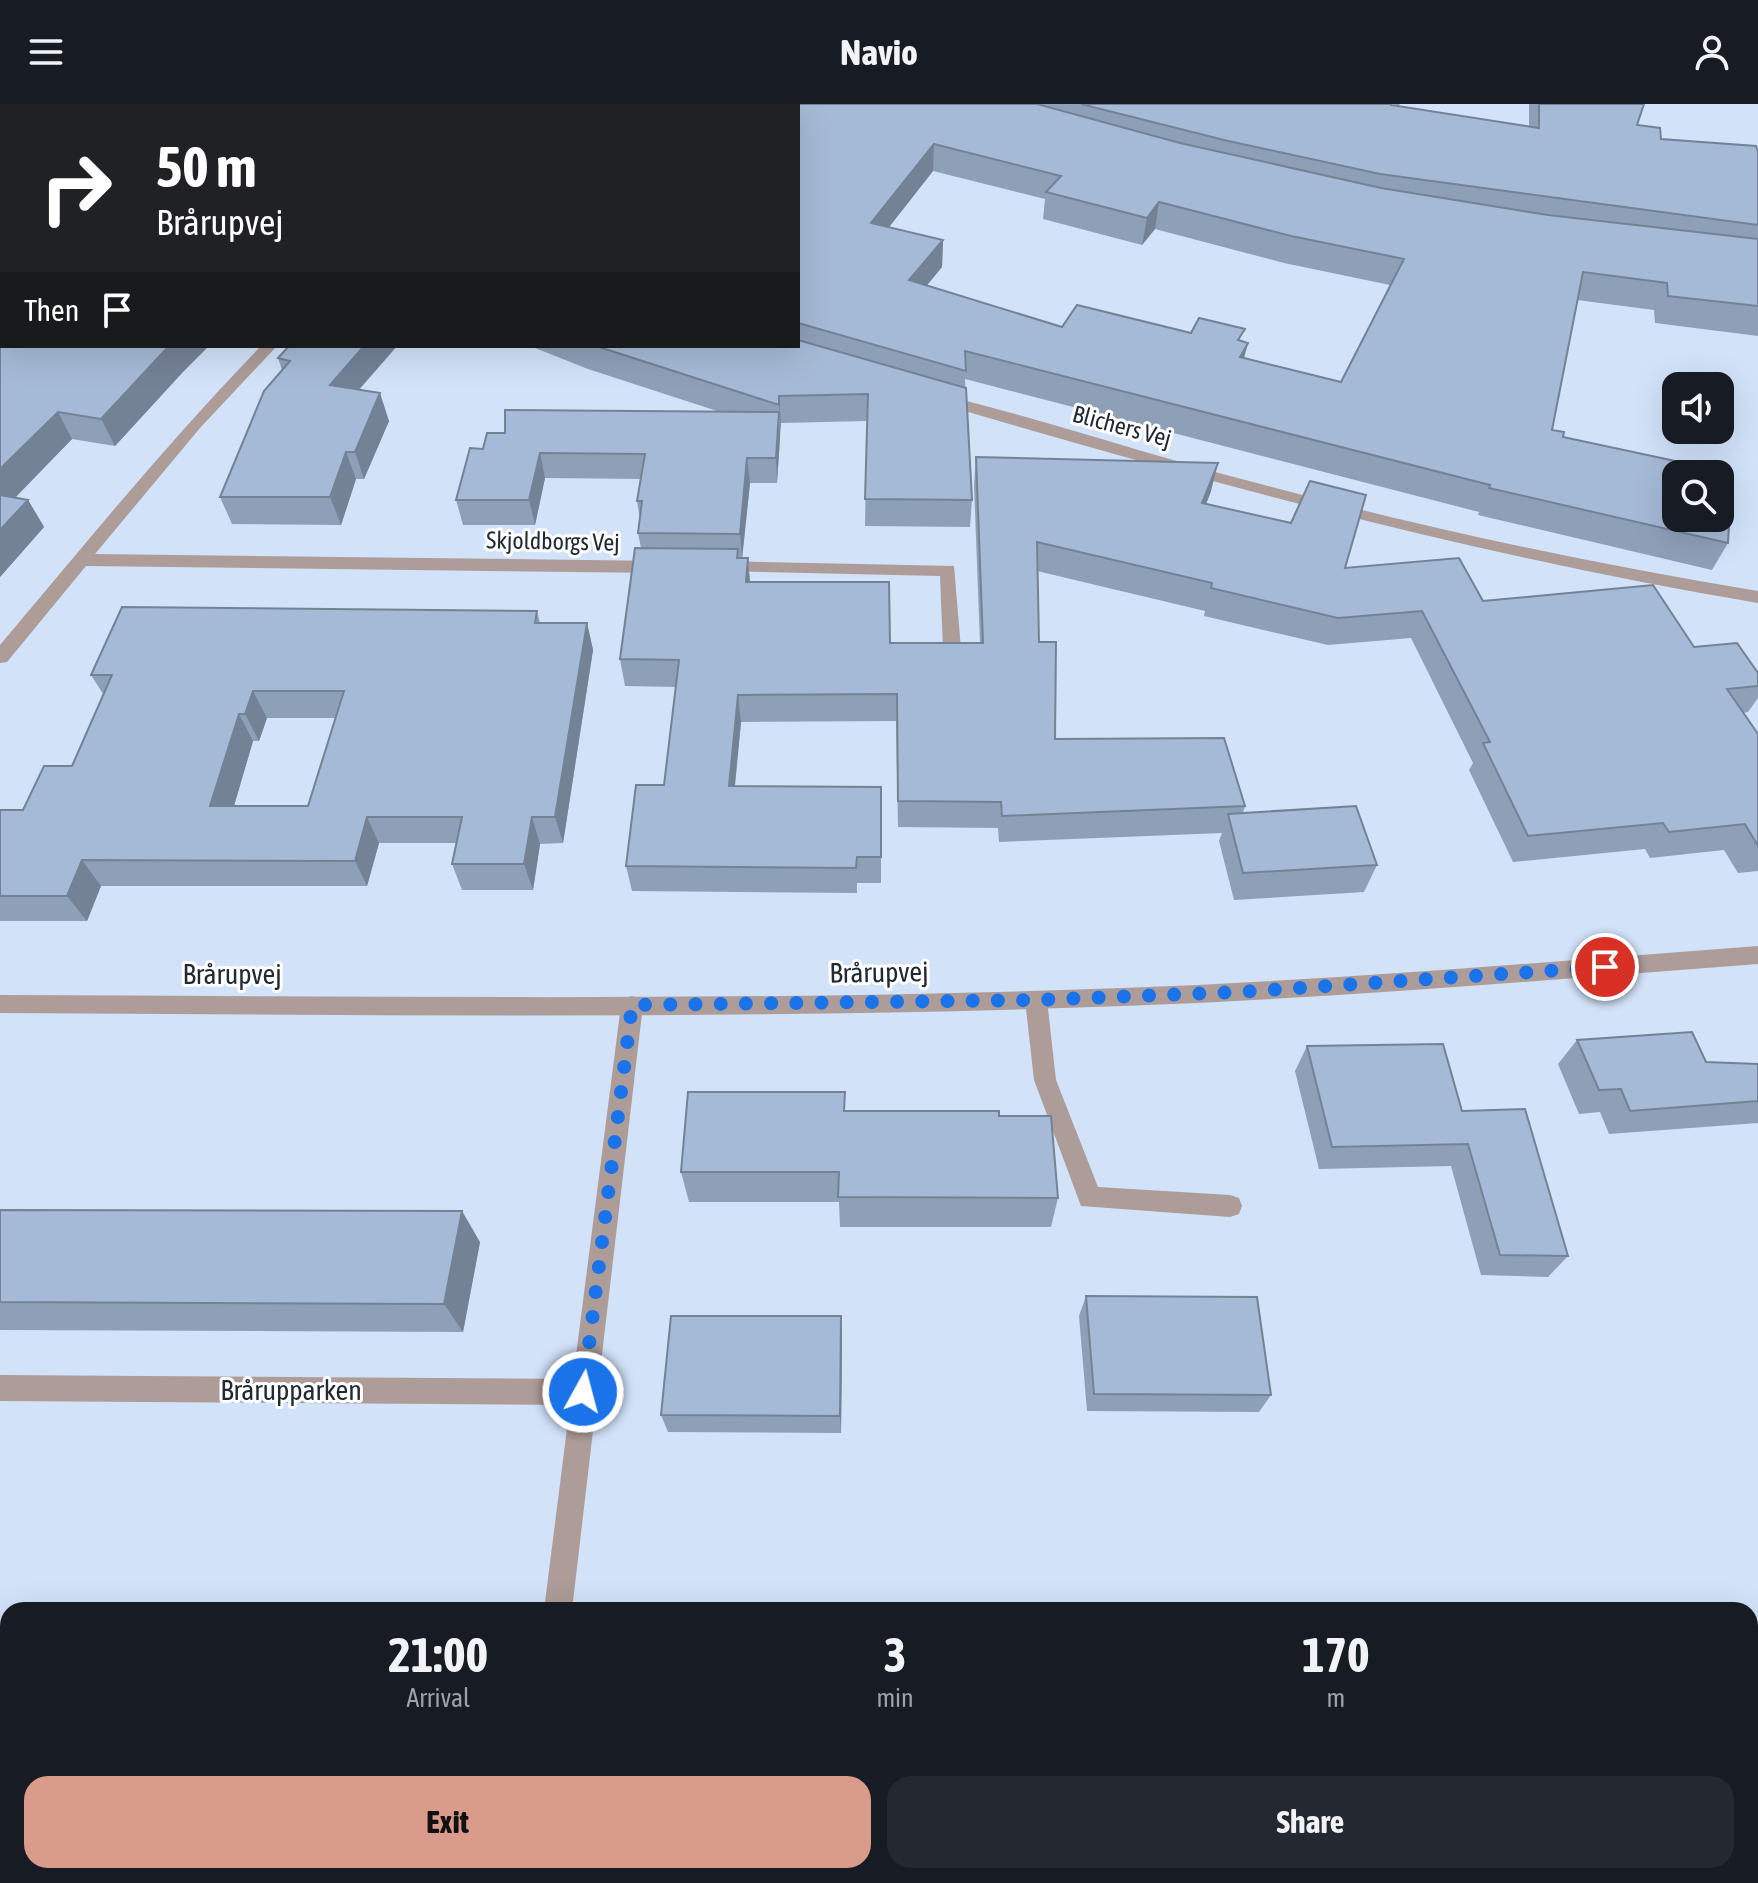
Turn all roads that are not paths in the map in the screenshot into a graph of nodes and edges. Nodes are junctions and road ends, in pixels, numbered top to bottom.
1 (267, 348) edge
2 (916, 393) edge
3 (79, 560) junction
4 (1758, 597) edge
5 (952, 649) edge
6 (0, 657) edge
7 (1758, 955) edge
8 (1036, 1000) junction
9 (0, 1004) edge
10 (632, 1005) junction
11 (1230, 1206) dead end
12 (0, 1388) edge
13 (583, 1392) junction
14 (559, 1602) edge

1 - 3 street
2 - 4 street, Blichers Vej
3 - 5 street, Skjoldborgs Vej
3 - 6 street
7 - 8 street, Brårupvej
8 - 10 street, Brårupvej
8 - 11 street
9 - 10 street, Brårupvej
10 - 13 street
12 - 13 street, Brårupparken
13 - 14 street

